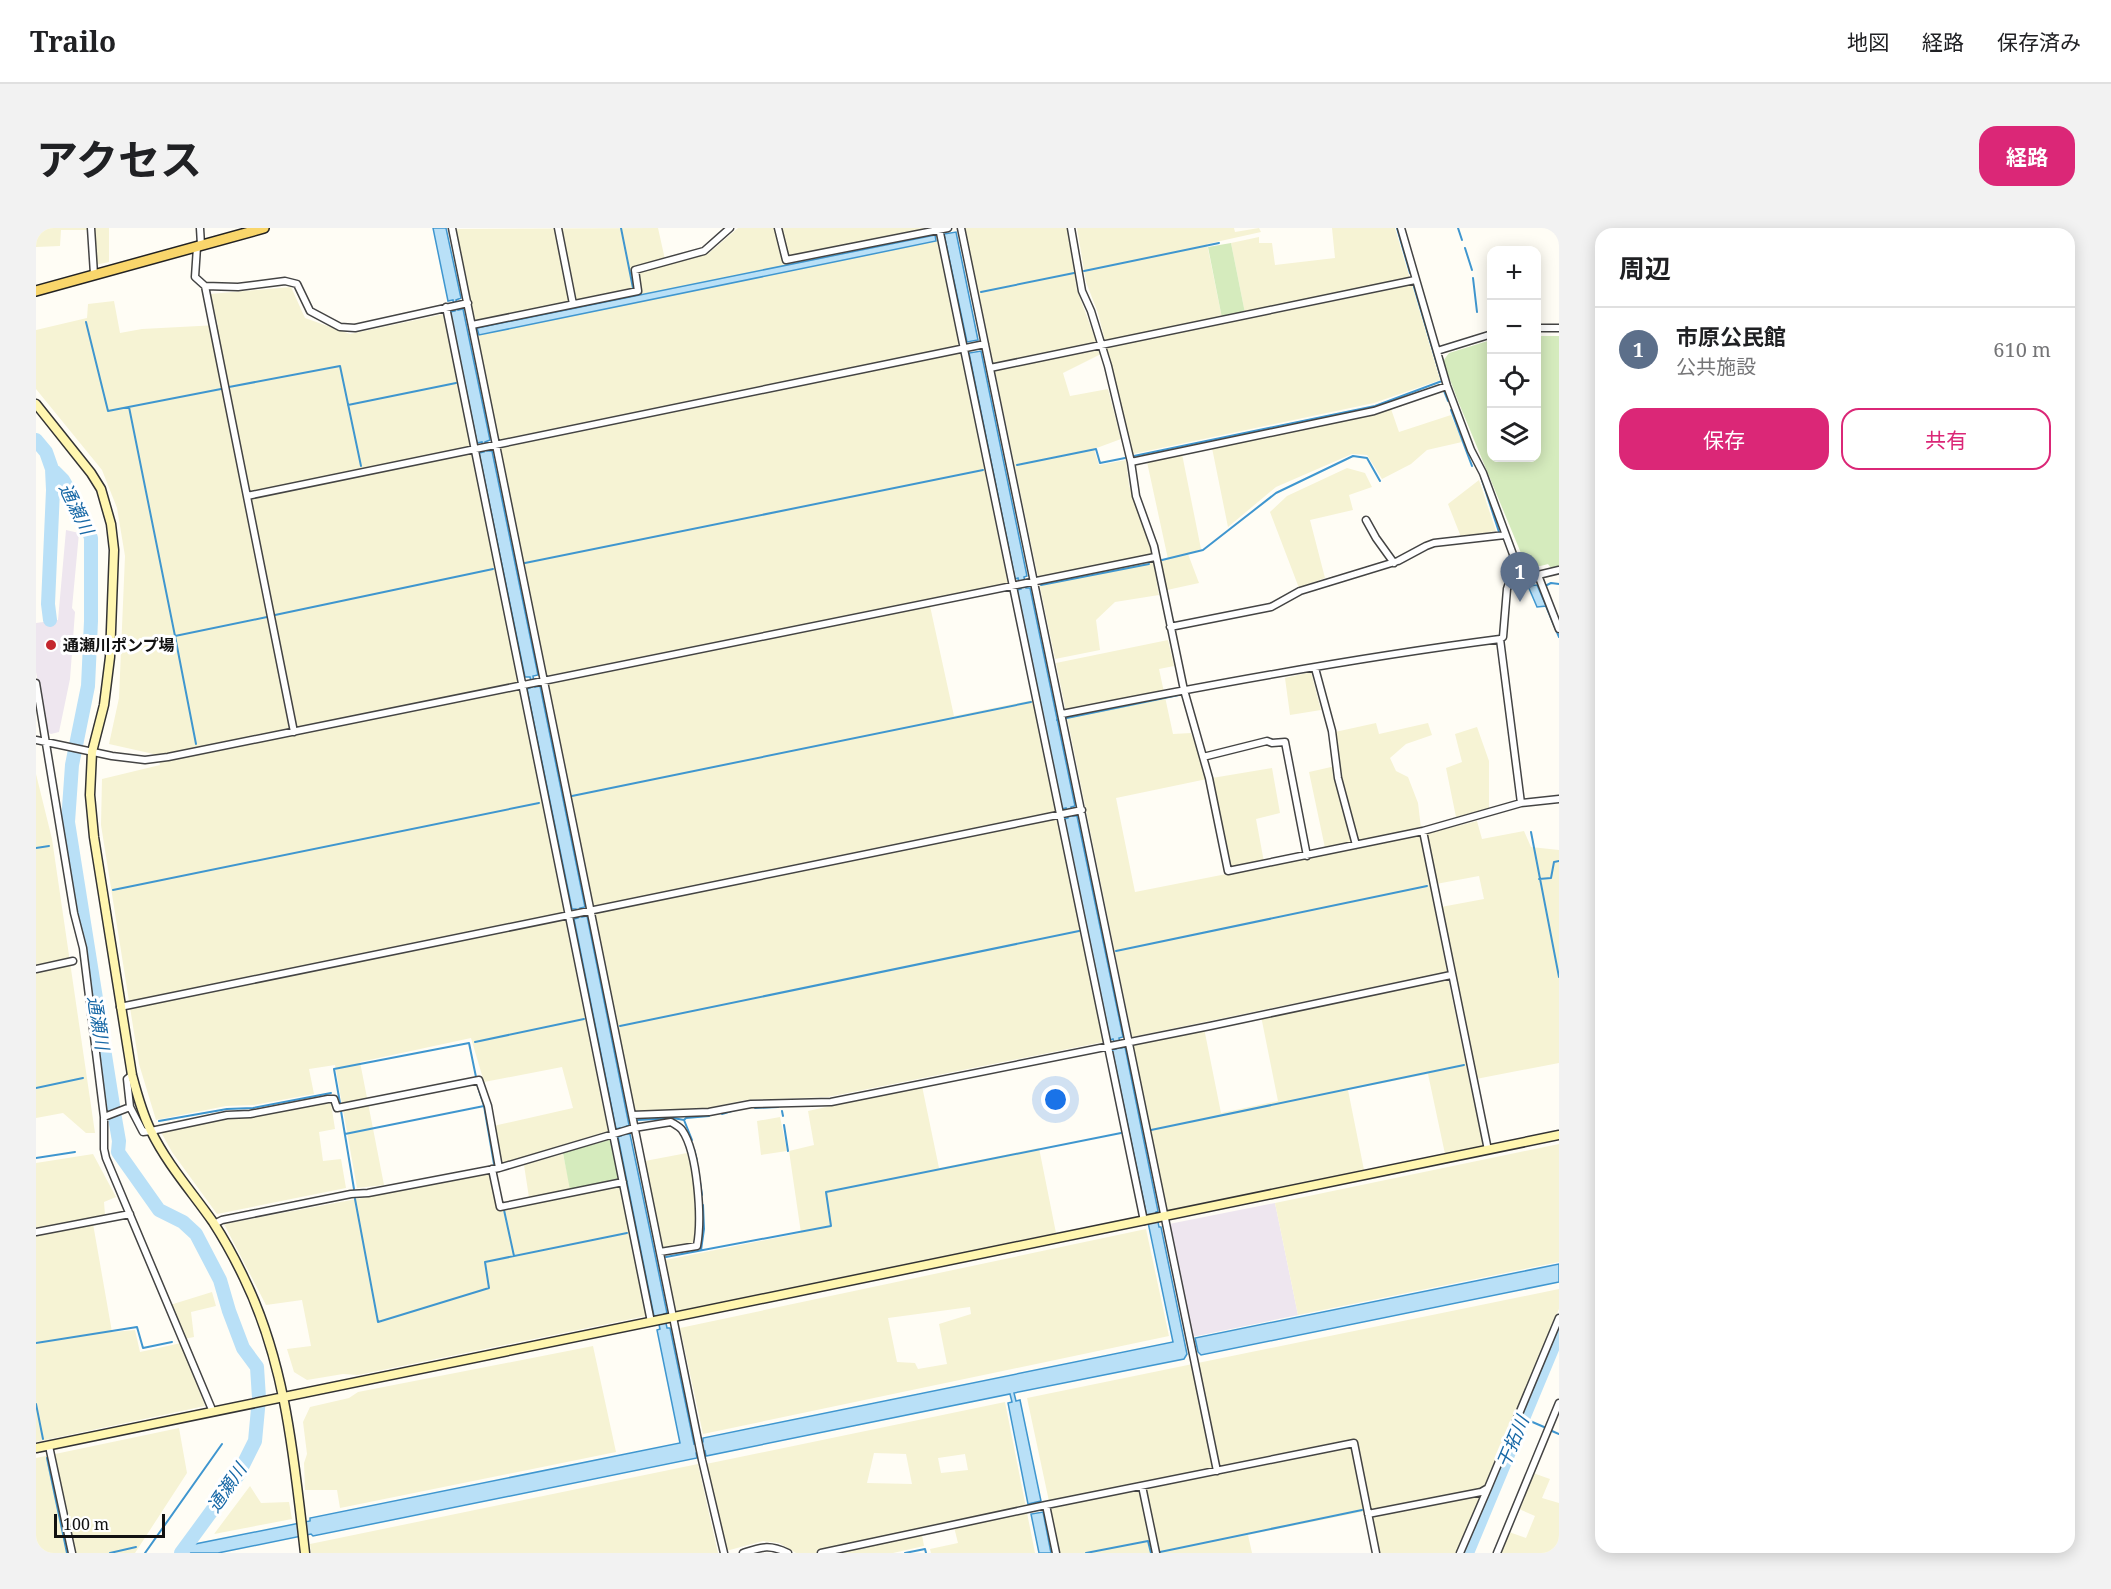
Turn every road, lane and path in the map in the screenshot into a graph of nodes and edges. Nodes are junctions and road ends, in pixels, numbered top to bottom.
1 (91, 228) edge
2 (200, 228) edge
3 (264, 228) edge
4 (452, 228) edge
5 (558, 228) edge
6 (730, 228) edge
7 (778, 228) edge
8 (948, 228) edge
9 (961, 228) edge
10 (1071, 228) edge
11 (1401, 228) edge
12 (939, 229) edge
13 (199, 246) junction
14 (94, 274) junction
15 (1415, 280) junction
16 (205, 286) junction
17 (36, 291) edge
18 (468, 303) junction
19 (573, 304) junction
20 (446, 307) junction
21 (472, 325) junction
22 (1541, 328) edge
23 (1559, 328) edge
24 (1487, 335) edge
25 (985, 344) junction
26 (1101, 346) junction
27 (964, 348) junction
28 (1437, 351) junction
29 (990, 368) junction
30 (1447, 386) junction
31 (36, 404) edge
32 (496, 444) junction
33 (481, 447) junction
34 (1131, 462) junction
35 (247, 496) junction
36 (1366, 520) dead end
37 (1505, 535) junction
38 (1155, 557) junction
39 (1514, 557) junction
40 (1394, 563) junction
41 (1559, 570) edge
42 (1527, 574) junction
43 (1538, 575) junction
44 (1034, 581) junction
45 (1509, 583) junction
46 (1019, 584) junction
47 (1170, 627) junction
48 (1559, 628) edge
49 (1500, 639) junction
50 (1315, 668) junction
51 (544, 681) junction
52 (36, 683) edge
53 (522, 685) junction
54 (1184, 690) junction
55 (1062, 714) junction
56 (294, 732) junction
57 (36, 740) edge
58 (46, 741) junction
59 (89, 751) junction
60 (1203, 758) junction
61 (1559, 799) edge
62 (1521, 803) junction
63 (1082, 810) junction
64 (1066, 813) junction
65 (1423, 831) junction
66 (1356, 845) junction
67 (1307, 856) junction
68 (591, 911) junction
69 (576, 914) junction
70 (73, 961) dead end
71 (36, 969) edge
72 (1451, 975) junction
73 (120, 1007) junction
74 (1130, 1041) junction
75 (1110, 1045) junction
76 (132, 1075) junction
77 (129, 1108) junction
78 (632, 1115) junction
79 (106, 1116) junction
80 (631, 1130) junction
81 (151, 1131) junction
82 (616, 1134) junction
83 (1559, 1136) edge
84 (1488, 1150) junction
85 (496, 1168) junction
86 (623, 1182) junction
87 (130, 1214) junction
88 (1163, 1217) junction
89 (1145, 1221) junction
90 (214, 1224) junction
91 (36, 1232) edge
92 (660, 1252) junction
93 (672, 1318) junction
94 (1559, 1318) edge
95 (652, 1322) junction
96 (284, 1397) junction
97 (1559, 1403) edge
98 (213, 1412) junction
99 (49, 1446) junction
100 (36, 1448) edge
101 (1217, 1471) junction
102 (1142, 1486) junction
103 (1488, 1488) junction
104 (1046, 1505) junction
105 (1368, 1514) junction
106 (861, 1545) junction
107 (72, 1553) edge
108 (305, 1553) edge
109 (724, 1553) edge
110 (743, 1553) edge
111 (788, 1553) edge
112 (821, 1553) edge
113 (863, 1553) edge
114 (1056, 1553) edge
115 (1156, 1553) edge
116 (1376, 1553) edge
117 (1460, 1553) edge
118 (1497, 1553) edge

1 - 14 street
2 - 13 street
3 - 13 main road
4 - 18 street
5 - 19 street
6 - 19 street
7 - 12 street
8 - 12 street
9 - 25 street
10 - 26 street
11 - 15 street
12 - 27 street
13 - 14 main road
13 - 16 street
14 - 17 main road
15 - 26 street
15 - 28 street
16 - 20 street
16 - 35 street
18 - 20 street
18 - 21 street
19 - 21 street
20 - 33 street
21 - 32 street
22 - 23 street
24 - 28 street
25 - 27 street
25 - 29 street
26 - 29 street
26 - 34 street
27 - 32 street
27 - 46 street
28 - 30 street
29 - 44 street
30 - 34 street
30 - 37 street
31 - 59 street
32 - 33 street
32 - 51 street
33 - 35 street
33 - 53 street
34 - 38 street
35 - 56 street
36 - 40 street
37 - 39 street
37 - 40 street
38 - 44 street
38 - 47 street
39 - 42 street
39 - 45 street
40 - 47 street
41 - 43 street
42 - 43 street
42 - 45 street
43 - 48 street
44 - 46 street
44 - 55 street
45 - 49 street
46 - 51 street
46 - 64 street
47 - 54 street
49 - 50 street
49 - 62 street
50 - 54 street
50 - 66 street
51 - 53 street
51 - 68 street
52 - 58 street
53 - 56 street
53 - 69 street
54 - 55 street
54 - 60 street
55 - 63 street
56 - 59 street
57 - 58 street
58 - 59 street
58 - 79 street
59 - 73 street
60 - 67 street
60 - 67 street
61 - 62 street
62 - 65 street
63 - 64 street
63 - 74 street
64 - 68 street
64 - 75 street
65 - 66 street
65 - 72 street
66 - 67 street
68 - 69 street
68 - 78 street
69 - 73 street
69 - 82 street
70 - 71 street
72 - 74 street
72 - 84 street
73 - 76 street
74 - 75 street
74 - 88 street
75 - 78 street
75 - 89 street
76 - 77 street
76 - 81 street
77 - 79 street
77 - 81 street
78 - 80 street
79 - 87 street
80 - 82 street
80 - 92 street
80 - 92 street
81 - 85 street
81 - 90 street
82 - 85 street
82 - 86 street
83 - 84 street
84 - 88 street
85 - 86 street
85 - 90 street
86 - 95 street
87 - 91 street
87 - 98 street
88 - 89 street
88 - 101 street
89 - 93 street
90 - 96 street
92 - 93 street
93 - 95 street
93 - 109 street
94 - 103 street
95 - 96 street
96 - 98 street
96 - 108 street
97 - 118 street
98 - 99 street
99 - 100 street
99 - 107 street
101 - 102 street
101 - 105 street
102 - 104 street
102 - 115 street
103 - 105 street
103 - 117 street
104 - 106 street
104 - 114 street
105 - 116 street
106 - 112 street
106 - 113 street
110 - 111 street

